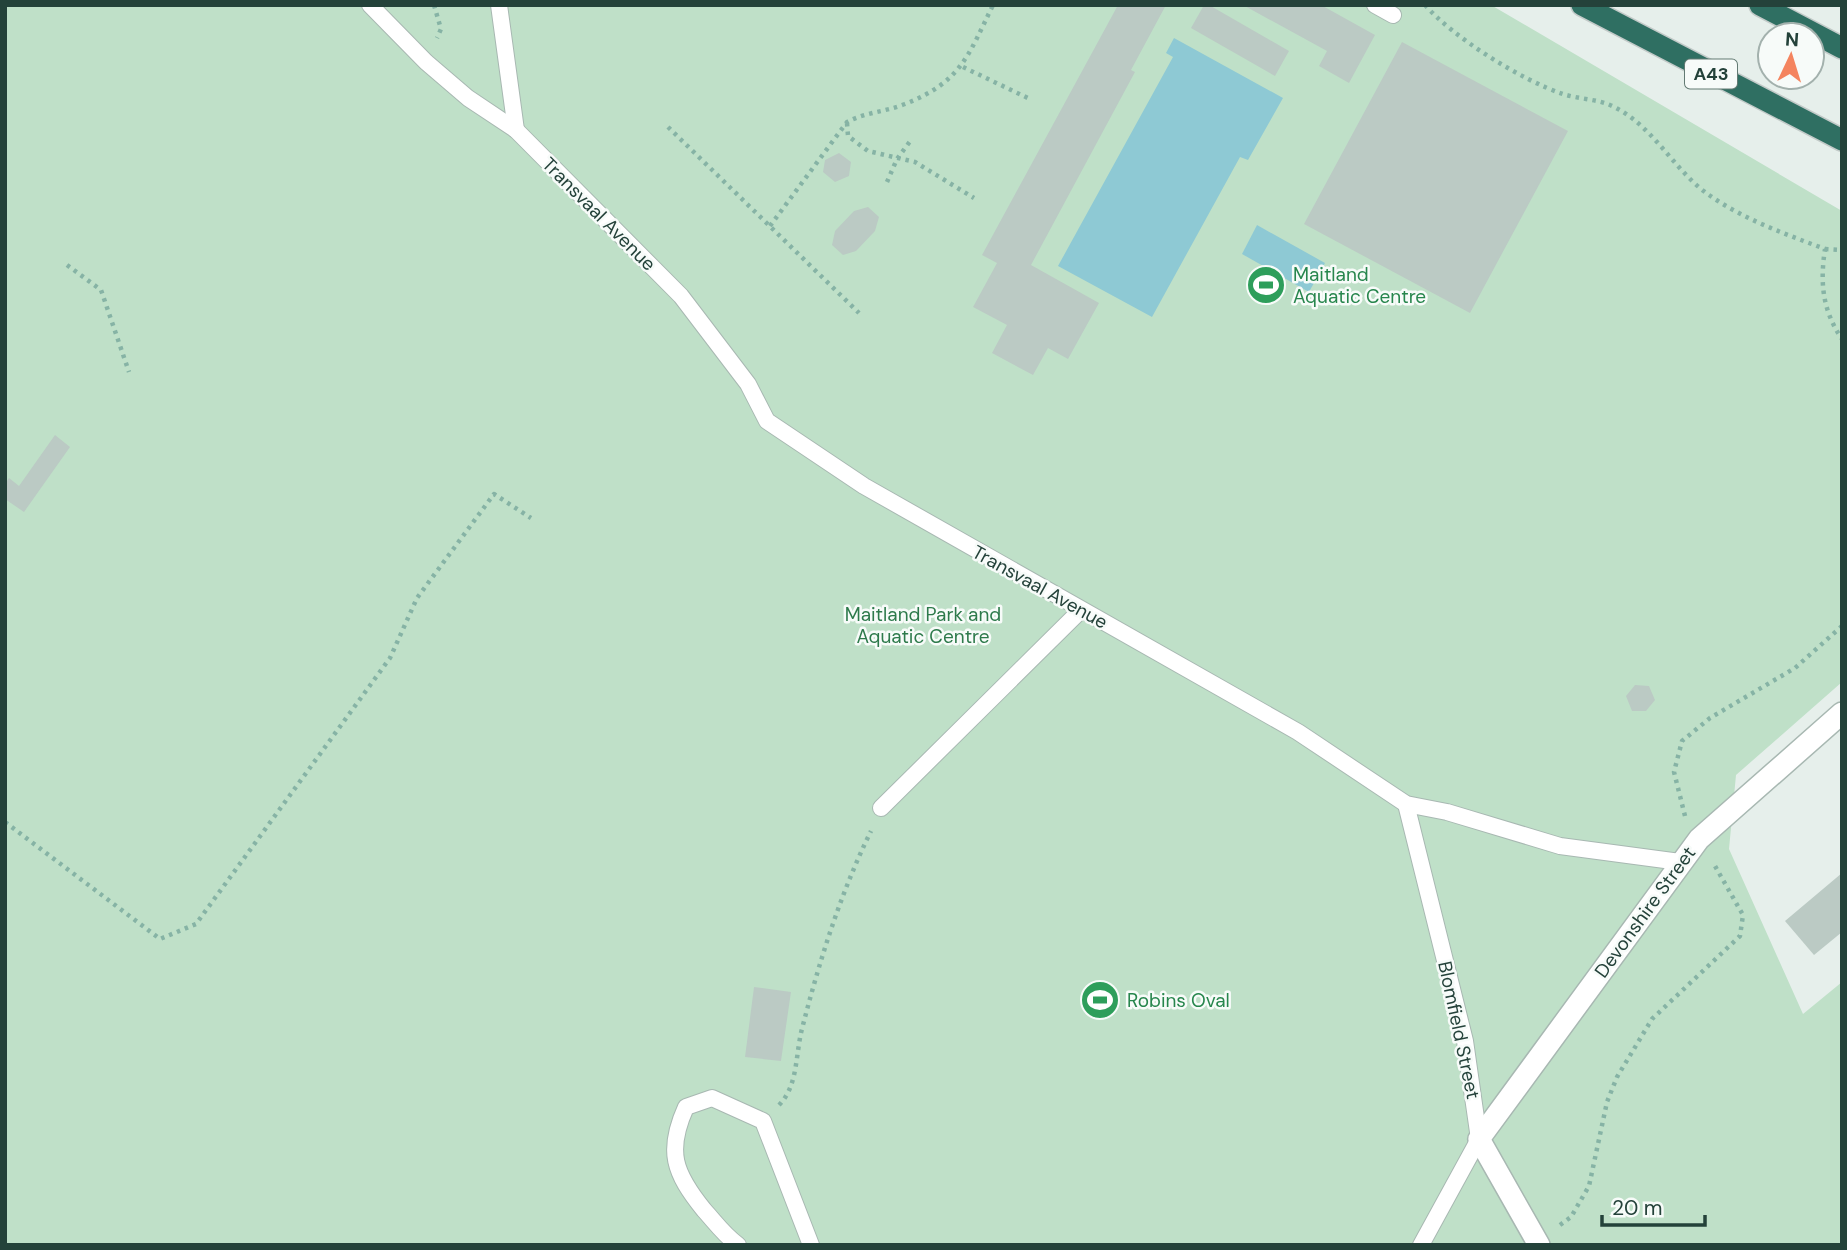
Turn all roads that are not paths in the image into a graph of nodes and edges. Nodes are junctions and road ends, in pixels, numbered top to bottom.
1 (370, 5) edge
2 (499, 5) edge
3 (1376, 5) edge
4 (1582, 5) edge
5 (1760, 5) edge
6 (1393, 15) dead end
7 (1842, 48) edge
8 (516, 130) junction
9 (1842, 140) edge
10 (1081, 610) junction
11 (1842, 713) edge
12 (1406, 804) junction
13 (881, 808) road end
14 (1680, 862) junction
15 (1479, 1139) junction
16 (1538, 1244) edge
17 (738, 1245) edge
18 (811, 1245) edge
19 (1421, 1245) edge

1 - 8 lane, Transvaal Avenue
2 - 8 lane
3 - 6 lane
4 - 9 highway, A43
5 - 7 highway
8 - 10 lane, Transvaal Avenue
10 - 12 lane, Transvaal Avenue
10 - 13 lane
11 - 14 street, Devonshire Street
12 - 14 lane, Transvaal Avenue
12 - 15 lane, Blomfield Street
14 - 15 street, Devonshire Street
15 - 16 street, Blomfield Street
15 - 19 lane
17 - 18 lane

